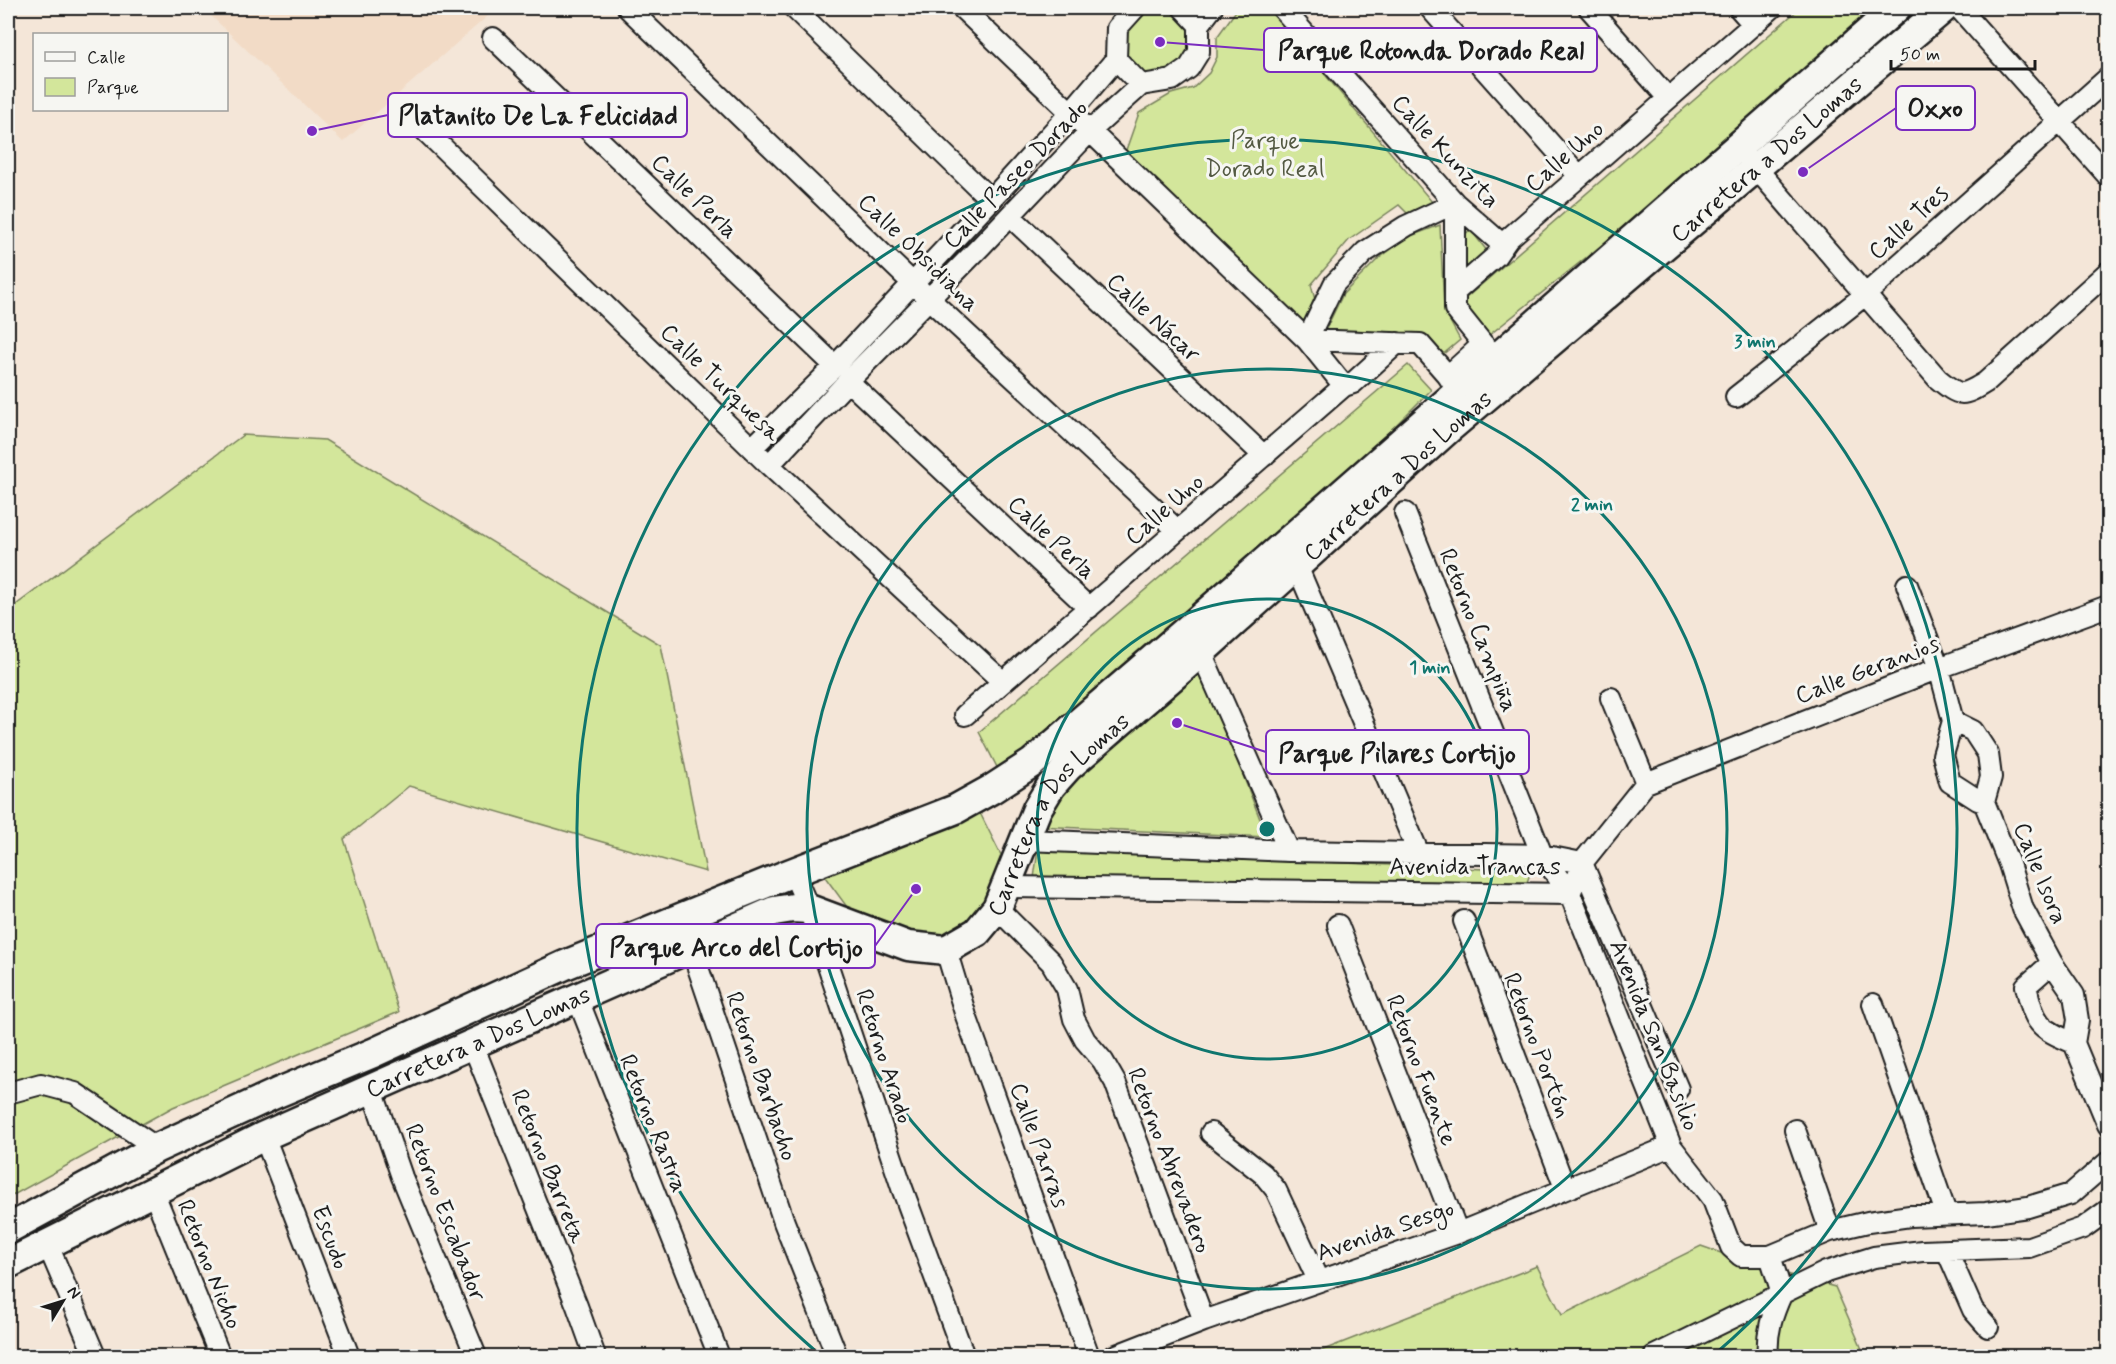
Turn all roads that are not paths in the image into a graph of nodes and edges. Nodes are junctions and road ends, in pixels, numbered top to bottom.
1 (628, 8) edge
2 (794, 8) edge
3 (962, 8) edge
4 (1135, 8) edge
5 (1183, 8) edge
6 (1212, 8) edge
7 (1282, 8) edge
8 (1430, 8) edge
9 (1589, 8) edge
10 (1739, 8) edge
11 (1772, 8) edge
12 (1896, 8) edge
13 (1944, 8) edge
14 (1959, 8) edge
15 (1753, 24) junction
16 (1199, 25) junction
17 (494, 38) dead end
18 (1116, 59) junction
19 (2109, 78) edge
20 (1141, 85) junction
21 (1668, 98) junction
22 (1071, 112) junction
23 (407, 113) dead end
24 (2060, 121) junction
25 (1090, 131) junction
26 (1746, 157) junction
27 (1579, 176) junction
28 (2109, 176) edge
29 (991, 200) junction
30 (1455, 203) junction
31 (1010, 216) junction
32 (1503, 245) junction
33 (2109, 272) edge
34 (914, 283) junction
35 (1455, 292) junction
36 (1865, 295) junction
37 (928, 298) junction
38 (1307, 340) junction
39 (1397, 343) junction
40 (1490, 350) junction
41 (842, 373) junction
42 (1453, 384) junction
43 (1344, 386) junction
44 (1736, 397) dead end
45 (752, 448) junction
46 (1264, 456) junction
47 (1393, 464) junction
48 (769, 465) junction
49 (1405, 513) dead end
50 (1177, 530) junction
51 (1297, 566) junction
52 (1906, 585) dead end
53 (2109, 606) edge
54 (1089, 608) junction
55 (1202, 652) junction
56 (1939, 668) junction
57 (1003, 682) junction
58 (1611, 698) dead end
59 (965, 715) dead end
60 (1953, 721) junction
61 (1646, 783) junction
62 (1984, 802) junction
63 (1026, 840) junction
64 (1288, 851) junction
65 (1419, 854) junction
66 (1542, 855) junction
67 (1582, 863) junction
68 (793, 872) junction
69 (1570, 894) junction
70 (1002, 898) junction
71 (809, 909) junction
72 (1464, 921) dead end
73 (1338, 925) dead end
74 (691, 947) junction
75 (945, 950) junction
76 (2052, 963) junction
77 (577, 997) junction
78 (1873, 1004) dead end
79 (2074, 1043) junction
80 (473, 1045) junction
81 (371, 1087) junction
82 (1678, 1089) dead end
83 (8, 1093) edge
84 (2109, 1125) edge
85 (1795, 1130) dead end
86 (1211, 1133) dead end
87 (264, 1136) junction
88 (1671, 1146) junction
89 (157, 1148) junction
90 (2109, 1162) edge
91 (1565, 1188) junction
92 (153, 1191) junction
93 (2109, 1210) edge
94 (1946, 1213) junction
95 (8, 1229) edge
96 (1830, 1231) junction
97 (1458, 1233) junction
98 (47, 1243) junction
99 (1947, 1251) junction
100 (1770, 1256) junction
101 (8, 1264) edge
102 (1318, 1280) junction
103 (1782, 1293) junction
104 (1204, 1321) junction
105 (1988, 1327) dead end
106 (95, 1356) edge
107 (219, 1356) edge
108 (349, 1356) edge
109 (475, 1356) edge
110 (595, 1356) edge
111 (719, 1356) edge
112 (837, 1356) edge
113 (964, 1356) edge
114 (1089, 1356) edge
115 (1114, 1356) edge
116 (1654, 1356) edge
117 (1768, 1356) edge

1 - 34 street, Calle Obsidiana
2 - 29 street
3 - 22 street
4 - 18 street
5 - 16 street
6 - 16 street
7 - 30 street, Calle Kunzita
8 - 27 street
9 - 21 street
10 - 15 street
11 - 15 street, Calle Uno
12 - 26 main road, Carretera a Dos Lomas
13 - 26 main road, Carretera a Dos Lomas
14 - 24 street
15 - 21 street, Calle Uno
16 - 20 street
17 - 41 street, Calle Perla
18 - 20 street
18 - 22 street, Calle Paseo Dorado
19 - 24 street, Calle Tres
20 - 25 street, Calle Paseo Dorado
21 - 27 street, Calle Uno
22 - 25 street
22 - 29 street, Calle Paseo Dorado
23 - 45 street, Calle Turquesa
24 - 28 street
24 - 36 street, Calle Tres
25 - 31 street, Calle Paseo Dorado
25 - 38 street
26 - 36 street
26 - 40 main road, Carretera a Dos Lomas
26 - 47 main road, Carretera a Dos Lomas
27 - 32 street, Calle Uno
29 - 34 street, Calle Paseo Dorado
30 - 32 street, Calle Kunzita
30 - 35 street
30 - 38 street
31 - 37 street, Calle Paseo Dorado
31 - 46 street, Calle Nácar
32 - 35 street, Calle Uno
33 - 36 street
34 - 37 street, Calle Obsidiana
34 - 41 street, Calle Paseo Dorado
35 - 40 street
36 - 44 street, Calle Tres
37 - 41 street, Calle Paseo Dorado
37 - 50 street, Calle Obsidiana
38 - 39 street
38 - 43 street
39 - 42 street
39 - 43 street, Calle Uno
40 - 42 main road, Carretera a Dos Lomas
41 - 45 street, Calle Paseo Dorado
41 - 48 street, Calle Paseo Dorado
41 - 54 street, Calle Perla
42 - 47 main road, Carretera a Dos Lomas
43 - 46 street, Calle Uno
45 - 48 street, Calle Turquesa
46 - 50 street, Calle Uno
47 - 51 main road, Carretera a Dos Lomas
47 - 68 main road, Carretera a Dos Lomas
48 - 57 street, Calle Turquesa
49 - 66 street, Retorno Campiña
50 - 54 street, Calle Uno
51 - 55 main road, Carretera a Dos Lomas
51 - 65 street
52 - 56 street
53 - 56 street, Calle Geranios
54 - 57 street, Calle Uno
55 - 63 main road, Carretera a Dos Lomas
55 - 64 street
56 - 60 street
56 - 61 street, Calle Geranios
57 - 59 street, Calle Uno
58 - 61 street
60 - 62 street, Calle Isora
60 - 62 street, Calle Isora
61 - 67 street
62 - 76 street, Calle Isora
63 - 64 street, Avenida Trancas
63 - 70 main road, Carretera a Dos Lomas
64 - 65 street, Avenida Trancas
65 - 66 street, Avenida Trancas
66 - 67 street, Avenida Trancas
66 - 69 street, Retorno Campiña
67 - 69 street, Avenida Trancas
67 - 82 street
68 - 71 street, Retorno Arado
68 - 89 main road, Carretera a Dos Lomas
69 - 70 street, Avenida Trancas
69 - 88 street, Avenida San Basilio
70 - 75 main road, Carretera a Dos Lomas
70 - 104 street, Retorno Abrevadero
71 - 74 main road, Carretera a Dos Lomas
71 - 75 main road, Carretera a Dos Lomas
71 - 113 street, Retorno Arado
72 - 91 street, Retorno Portón
73 - 97 street, Retorno Fuente
74 - 77 main road, Carretera a Dos Lomas
74 - 112 street, Retorno Barbacho
75 - 114 street, Calle Parras
76 - 79 street, Calle Isora
76 - 79 street, Calle Isora
77 - 80 main road, Carretera a Dos Lomas
77 - 111 street, Retorno Rastra
78 - 94 street
79 - 84 street, Calle Isora
80 - 81 main road, Carretera a Dos Lomas
80 - 110 street, Retorno Barreta
81 - 87 main road, Carretera a Dos Lomas
81 - 109 street, Retorno Escabador
83 - 89 street
85 - 96 street
86 - 102 street
87 - 92 main road, Carretera a Dos Lomas
87 - 108 street, Escudo
88 - 91 street, Avenida Sesgo
88 - 100 street, Avenida San Basilio
89 - 95 main road, Carretera a Dos Lomas
90 - 94 street
91 - 97 street, Avenida Sesgo
92 - 98 main road, Carretera a Dos Lomas
92 - 107 street, Retorno Nicho
93 - 99 street
94 - 96 street
96 - 100 street
97 - 102 street, Avenida Sesgo
98 - 101 main road, Carretera a Dos Lomas
98 - 106 street
99 - 103 street
99 - 105 street
100 - 103 street
102 - 104 street, Avenida Sesgo
103 - 116 street
103 - 117 street
104 - 115 street, Avenida Sesgo

